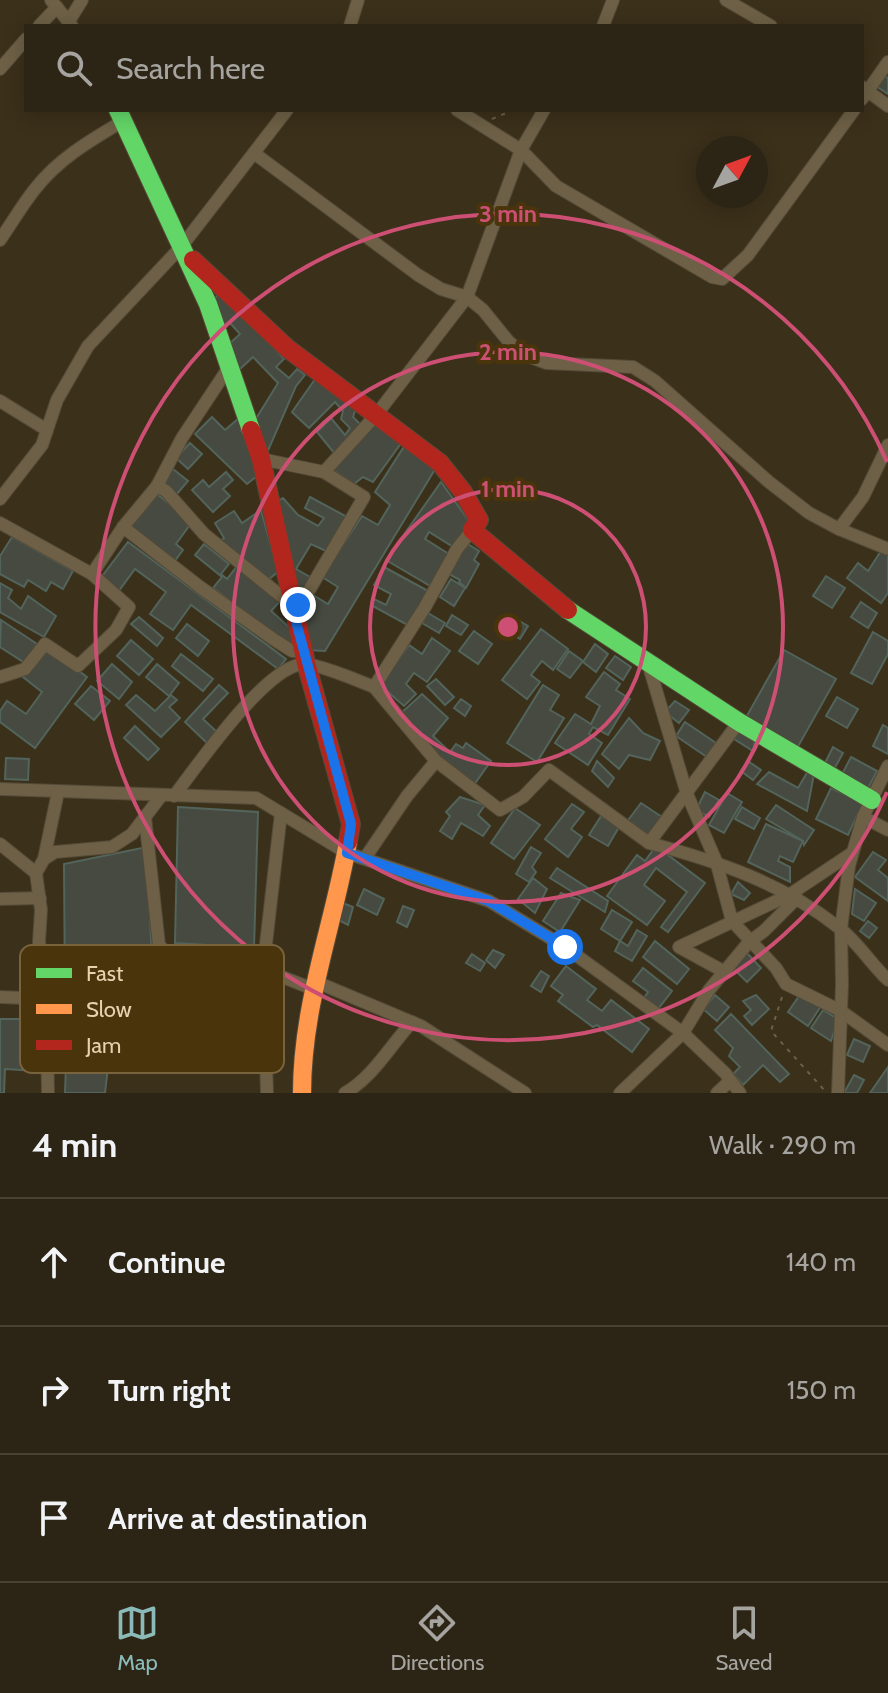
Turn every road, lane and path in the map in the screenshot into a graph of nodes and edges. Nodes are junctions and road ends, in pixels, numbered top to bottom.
1 (82, 0) edge
2 (358, 0) edge
3 (613, 0) edge
4 (726, 0) edge
5 (54, 4) edge
6 (40, 24) edge
7 (71, 24) edge
8 (352, 24) edge
9 (604, 24) edge
10 (768, 24) edge
11 (24, 41) edge
12 (888, 62) edge
13 (0, 69) edge
14 (864, 93) edge
15 (888, 106) edge
16 (285, 112) edge
17 (460, 112) edge
18 (509, 112) edge
19 (543, 112) edge
20 (853, 112) edge
21 (121, 116) edge
22 (480, 125) junction
23 (521, 150) junction
24 (254, 153) junction
25 (0, 240) edge
26 (181, 247) junction
27 (467, 297) junction
28 (229, 367) junction
29 (0, 401) edge
30 (376, 415) junction
31 (47, 430) junction
32 (888, 445) edge
33 (261, 459) junction
34 (324, 472) junction
35 (157, 486) junction
36 (0, 499) edge
37 (0, 523) edge
38 (123, 527) junction
39 (839, 529) junction
40 (472, 530) junction
41 (888, 549) edge
42 (92, 574) junction
43 (292, 606) junction
44 (304, 657) junction
45 (648, 663) junction
46 (0, 677) edge
47 (374, 687) junction
48 (739, 722) junction
49 (436, 761) junction
50 (888, 766) edge
51 (0, 789) edge
52 (58, 792) junction
53 (687, 794) junction
54 (168, 796) junction
55 (867, 808) junction
56 (281, 813) junction
57 (145, 817) junction
58 (888, 830) edge
59 (649, 843) junction
60 (0, 844) edge
61 (852, 853) junction
62 (356, 855) junction
63 (44, 859) junction
64 (716, 861) junction
65 (36, 873) junction
66 (793, 897) junction
67 (40, 898) junction
68 (0, 899) edge
69 (732, 921) junction
70 (841, 929) junction
71 (749, 942) junction
72 (40, 945) edge
73 (159, 945) edge
74 (266, 945) edge
75 (723, 971) junction
76 (284, 976) edge
77 (888, 980) edge
78 (786, 984) junction
79 (313, 985) junction
80 (0, 997) edge
81 (20, 998) edge
82 (841, 1011) junction
83 (412, 1022) junction
84 (683, 1033) junction
85 (888, 1045) edge
86 (48, 1073) edge
87 (266, 1073) edge
88 (730, 1081) junction
89 (48, 1093) edge
90 (267, 1093) edge
91 (302, 1093) edge
92 (345, 1093) edge
93 (525, 1093) edge
94 (620, 1093) edge
95 (717, 1093) edge
96 (740, 1093) edge
97 (826, 1093) edge
98 (838, 1093) edge

1 - 7 street
2 - 8 street
3 - 9 street
4 - 10 street
5 - 6 street
5 - 7 street
11 - 13 street
12 - 14 street
14 - 15 street
16 - 24 street
17 - 22 street
18 - 22 path
19 - 23 street
20 - 23 street
21 - 25 street
21 - 26 street
22 - 23 street
23 - 27 street
24 - 26 street
24 - 27 street
26 - 28 street
26 - 30 street
26 - 31 street
27 - 30 street
27 - 39 street
28 - 33 street
28 - 35 street
29 - 31 street
30 - 34 street
30 - 40 street
31 - 36 street
32 - 39 street
33 - 34 street
33 - 43 street
34 - 43 street
35 - 38 street
35 - 43 street
37 - 42 street
38 - 42 street
38 - 44 street
39 - 41 street
40 - 45 street
40 - 47 street
42 - 46 street
43 - 44 street
44 - 47 street
44 - 54 street
44 - 62 street
45 - 48 street
45 - 53 street
47 - 49 street
48 - 53 street
48 - 55 street
49 - 59 street
49 - 62 street
50 - 55 street
51 - 52 street
52 - 54 street
52 - 63 street
53 - 59 street
53 - 64 street
54 - 56 street
54 - 57 street
55 - 58 street
55 - 61 street
56 - 62 street
56 - 74 street
57 - 63 street
57 - 73 street
59 - 64 street
60 - 65 street
61 - 66 street
61 - 70 street
62 - 79 street
62 - 84 street
63 - 65 street
64 - 66 street
64 - 69 street
65 - 67 street
66 - 69 street
66 - 70 street
66 - 71 street
67 - 68 street
67 - 72 street
69 - 71 street
69 - 75 street
70 - 77 street
70 - 82 street
71 - 75 street
71 - 78 street
75 - 84 street
76 - 79 street
78 - 82 street
78 - 97 path
79 - 83 street
79 - 91 street
80 - 81 street
82 - 85 street
82 - 98 street
83 - 92 street
83 - 93 street
84 - 88 street
84 - 94 street
86 - 89 street
87 - 90 street
88 - 95 street
88 - 96 street

